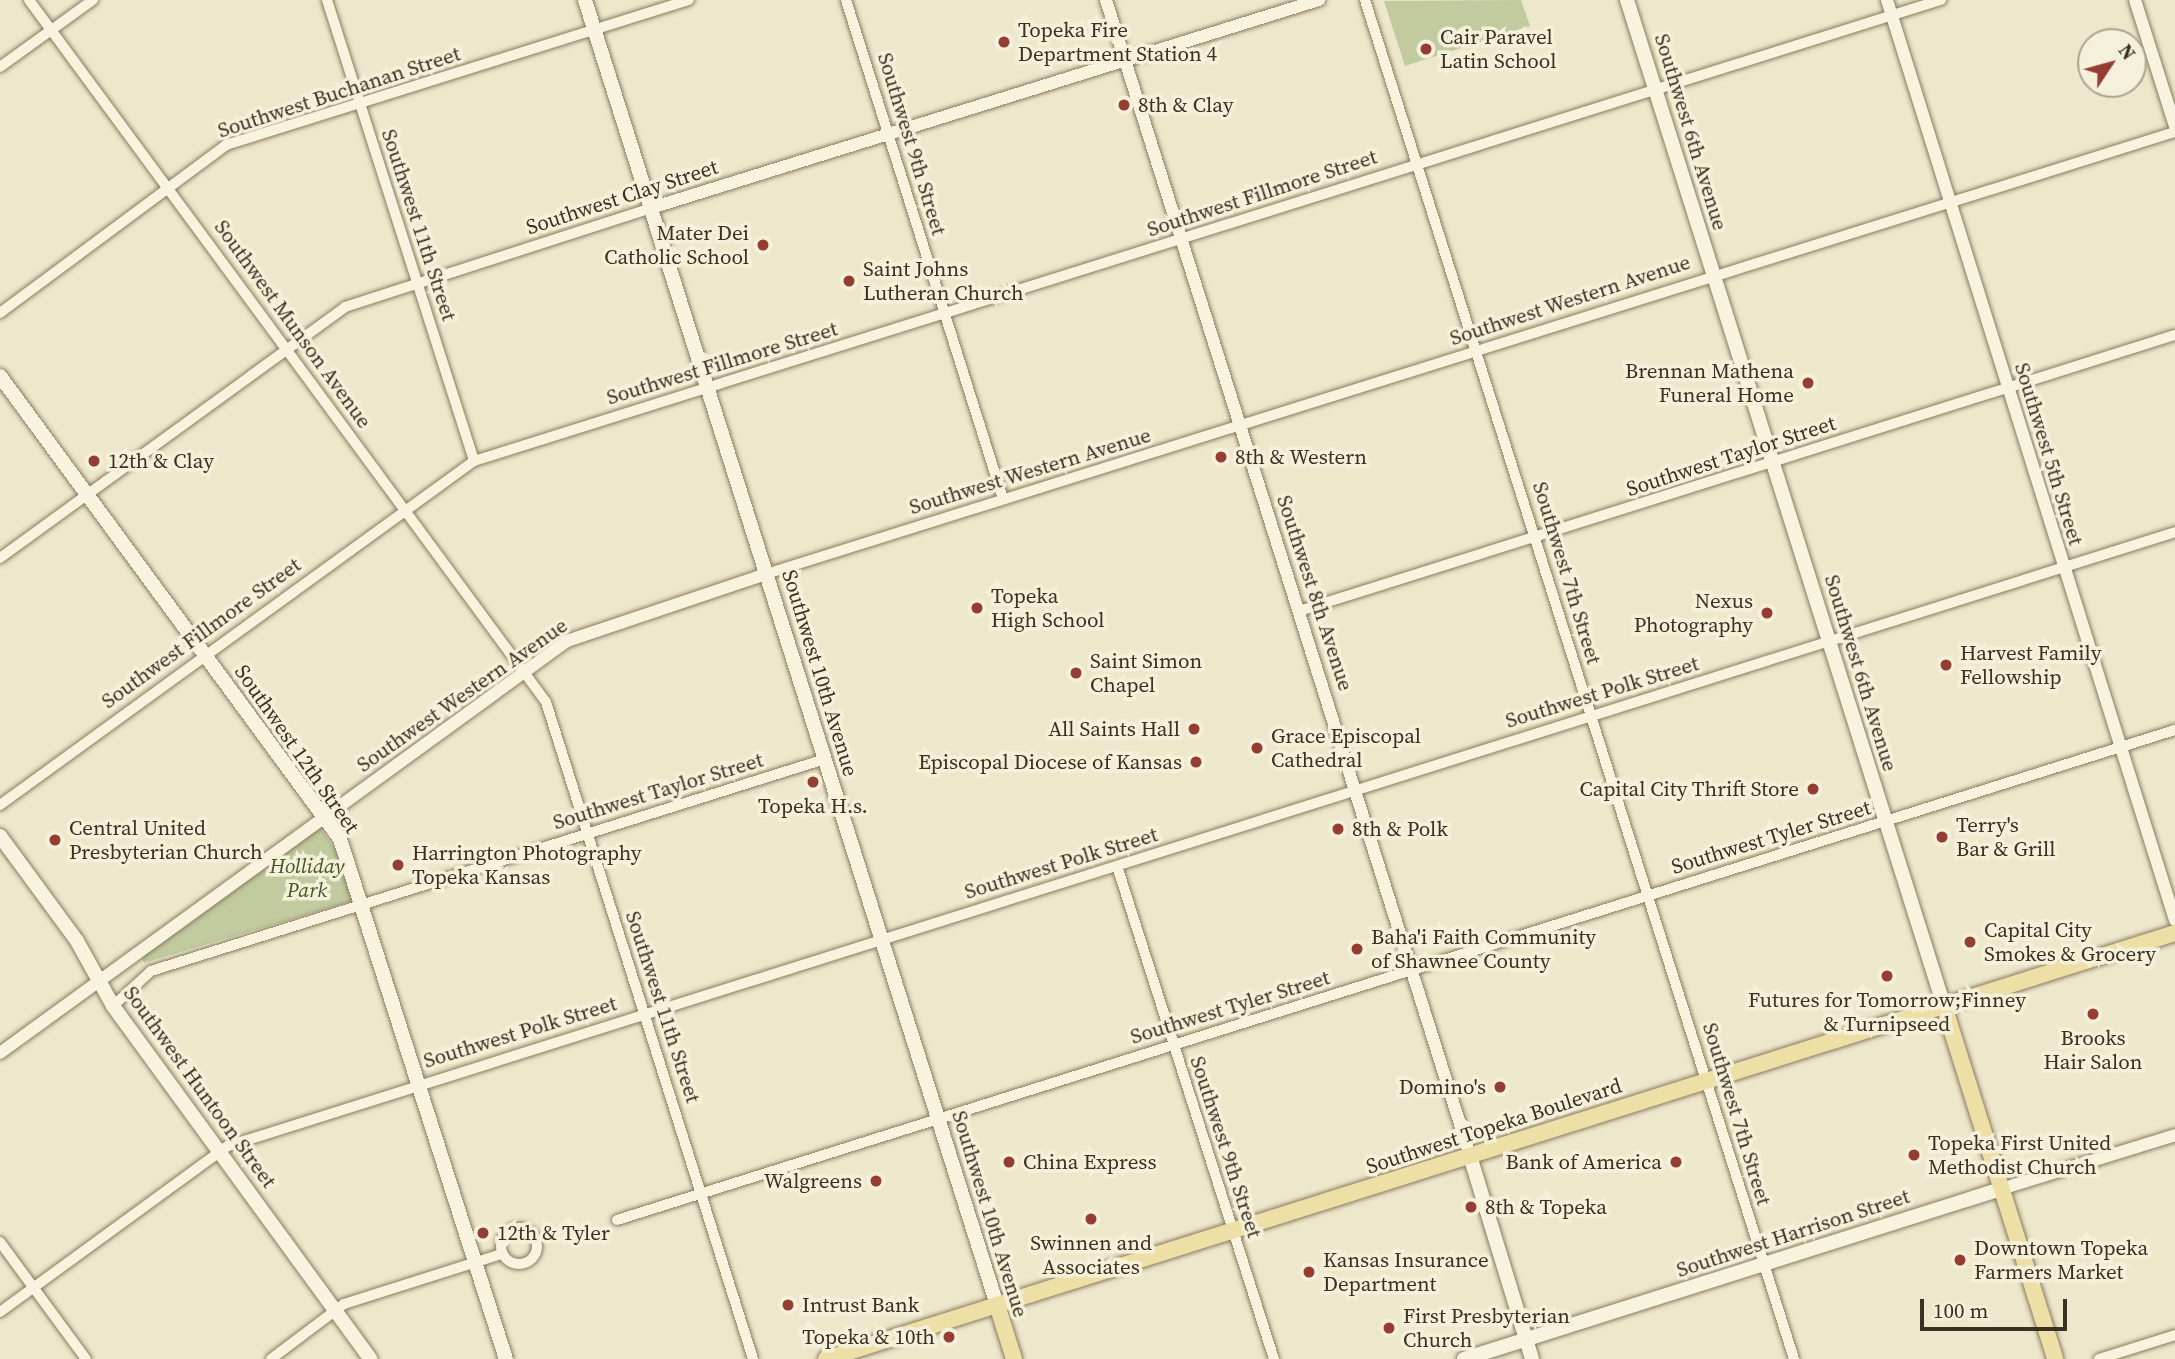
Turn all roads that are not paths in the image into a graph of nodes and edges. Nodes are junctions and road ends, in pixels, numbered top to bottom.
1 (29, 0) edge
2 (93, 0) edge
3 (327, 0) edge
4 (585, 0) edge
5 (689, 0) edge
6 (846, 0) edge
7 (1106, 0) edge
8 (1320, 0) edge
9 (1365, 0) edge
10 (1627, 0) edge
11 (1887, 0) edge
12 (1941, 0) edge
13 (2135, 0) edge
14 (1892, 15) junction
15 (595, 29) junction
16 (51, 31) junction
17 (1125, 61) junction
18 (0, 67) edge
19 (1656, 90) junction
20 (360, 103) junction
21 (2175, 126) edge
22 (2175, 132) edge
23 (888, 134) junction
24 (1417, 164) junction
25 (169, 188) junction
26 (1950, 202) junction
27 (651, 208) junction
28 (1181, 239) junction
29 (1713, 274) junction
30 (417, 283) junction
31 (0, 313) edge
32 (945, 314) junction
33 (2175, 335) edge
34 (286, 348) junction
35 (1477, 351) junction
36 (0, 376) edge
37 (708, 387) junction
38 (2008, 387) junction
39 (1240, 425) junction
40 (474, 461) junction
41 (1773, 463) junction
42 (87, 495) junction
43 (1003, 499) junction
44 (404, 508) junction
45 (2175, 533) edge
46 (1536, 538) junction
47 (0, 558) edge
48 (2064, 567) junction
49 (766, 574) junction
50 (1299, 611) junction
51 (1829, 642) junction
52 (204, 654) junction
53 (524, 672) junction
54 (1592, 717) junction
55 (2175, 730) edge
56 (2121, 747) junction
57 (825, 759) junction
58 (1355, 790) junction
59 (0, 805) edge
60 (323, 816) junction
61 (1886, 821) junction
62 (588, 833) junction
63 (0, 836) edge
64 (1117, 866) junction
65 (1648, 896) junction
66 (361, 904) junction
67 (2175, 920) edge
68 (2175, 933) edge
69 (881, 939) junction
70 (1412, 970) junction
71 (99, 980) junction
72 (113, 1006) junction
73 (1944, 1006) junction
74 (645, 1013) junction
75 (1173, 1045) junction
76 (0, 1053) edge
77 (1706, 1081) junction
78 (418, 1084) junction
79 (938, 1118) junction
80 (2175, 1135) edge
81 (220, 1152) junction
82 (1470, 1156) junction
83 (2001, 1189) junction
84 (702, 1193) junction
85 (617, 1220) dead end
86 (1233, 1230) junction
87 (0, 1242) edge
88 (502, 1254) dead end
89 (475, 1262) junction
90 (1764, 1265) junction
91 (34, 1287) junction
92 (997, 1305) junction
93 (336, 1310) junction
94 (0, 1312) edge
95 (2175, 1335) edge
96 (1526, 1340) junction
97 (86, 1359) edge
98 (271, 1359) edge
99 (370, 1359) edge
100 (506, 1359) edge
101 (753, 1359) edge
102 (826, 1359) edge
103 (1014, 1359) edge
104 (1274, 1359) edge
105 (1464, 1359) edge
106 (1532, 1359) edge
107 (1794, 1359) edge
108 (2055, 1359) edge
109 (2099, 1359) edge

1 - 16 street, Southwest Munson Avenue
2 - 16 street
3 - 20 street, Southwest 11th Street
4 - 15 main road, Southwest 10th Avenue
5 - 15 street, Southwest Buchanan Street
6 - 23 street, Southwest 9th Street
7 - 17 street, Southwest 8th Avenue
8 - 17 street, Southwest Clay Street
9 - 24 street, Southwest 7th Street
10 - 19 main road, Southwest 6th Avenue
11 - 14 street, Southwest 5th Street
12 - 14 street, Southwest Fillmore Street
13 - 21 street
14 - 19 street, Southwest Fillmore Street
14 - 26 street, Southwest 5th Street
15 - 20 street, Southwest Buchanan Street
15 - 27 main road, Southwest 10th Avenue
16 - 18 street
16 - 25 street, Southwest Munson Avenue
17 - 23 street, Southwest Clay Street
17 - 28 street, Southwest 8th Avenue
19 - 24 street, Southwest Fillmore Street
19 - 29 main road, Southwest 6th Avenue
20 - 25 street, Southwest Buchanan Street
20 - 30 street, Southwest 11th Street
22 - 26 street, Southwest Western Avenue
23 - 27 street, Southwest Clay Street
23 - 32 street, Southwest 9th Street
24 - 28 street, Southwest Fillmore Street
24 - 35 street, Southwest 7th Street
25 - 31 street, Southwest Buchanan Street
25 - 34 street, Southwest Munson Avenue
26 - 29 street, Southwest Western Avenue
26 - 38 street, Southwest 5th Street
27 - 30 street, Southwest Clay Street
27 - 37 main road, Southwest 10th Avenue
28 - 32 street, Southwest Fillmore Street
28 - 39 street, Southwest 8th Avenue
29 - 35 street, Southwest Western Avenue
29 - 41 main road, Southwest 6th Avenue
30 - 34 street, Southwest Clay Street
30 - 40 street, Southwest 11th Street
32 - 37 street, Southwest Fillmore Street
32 - 43 street, Southwest 9th Street
33 - 38 street, Southwest Taylor Street
34 - 42 street, Southwest Clay Street
34 - 44 street, Southwest Munson Avenue
35 - 39 street, Southwest Western Avenue
35 - 46 street, Southwest 7th Street
36 - 42 main road, Southwest 12th Street
37 - 40 street, Southwest Fillmore Street
37 - 49 main road, Southwest 10th Avenue
38 - 41 street, Southwest Taylor Street
38 - 48 street, Southwest 5th Street
39 - 43 street, Southwest Western Avenue
39 - 50 street, Southwest 8th Avenue
40 - 44 street, Southwest Fillmore Street
41 - 46 street, Southwest Taylor Street
41 - 51 main road, Southwest 6th Avenue
42 - 47 street, Southwest Clay Street
42 - 52 main road, Southwest 12th Street
43 - 49 street, Southwest Western Avenue
44 - 52 street, Southwest Fillmore Street
44 - 53 street, Southwest Munson Avenue
45 - 48 street, Southwest Polk Street
46 - 50 street, Southwest Taylor Street
46 - 54 street, Southwest 7th Street
48 - 51 street, Southwest Polk Street
48 - 56 street, Southwest 5th Street
49 - 53 street, Southwest Western Avenue
49 - 57 main road, Southwest 10th Avenue
50 - 58 street, Southwest 8th Avenue
51 - 54 street, Southwest Polk Street
51 - 61 main road, Southwest 6th Avenue
52 - 59 street, Southwest Fillmore Street
52 - 60 main road, Southwest 12th Street
53 - 60 street, Southwest Western Avenue
53 - 62 street, Southwest 11th Street
54 - 58 street, Southwest Polk Street
54 - 65 street, Southwest 7th Street
55 - 56 street, Southwest Tyler Street
56 - 61 street, Southwest Tyler Street
56 - 67 street, Southwest 5th Street
57 - 62 street, Southwest Taylor Street
57 - 69 main road, Southwest 10th Avenue
58 - 64 street, Southwest Polk Street
58 - 70 street, Southwest 8th Avenue
60 - 66 main road, Southwest 12th Street
60 - 71 street, Southwest Western Avenue
61 - 65 street, Southwest Tyler Street
61 - 73 main road, Southwest 6th Avenue
62 - 66 street, Southwest Taylor Street
62 - 74 street, Southwest 11th Street
63 - 71 main road, Southwest Huntoon Street
64 - 69 street, Southwest Polk Street
64 - 75 street, Southwest 9th Street
65 - 70 street, Southwest Tyler Street
65 - 77 street, Southwest 7th Street
66 - 72 street, Southwest Taylor Street
66 - 78 main road, Southwest 12th Street
68 - 73 main road, Southwest Topeka Boulevard
69 - 74 street, Southwest Polk Street
69 - 79 main road, Southwest 10th Avenue
70 - 75 street, Southwest Tyler Street
70 - 82 street, Southwest 8th Avenue
71 - 72 main road, Southwest Huntoon Street
71 - 76 street, Southwest Western Avenue
72 - 81 main road, Southwest Huntoon Street
73 - 77 main road, Southwest Topeka Boulevard
73 - 83 main road, Southwest 6th Avenue
74 - 78 street, Southwest Polk Street
74 - 84 street, Southwest 11th Street
75 - 79 street, Southwest Tyler Street
75 - 86 street, Southwest 9th Street
77 - 82 main road, Southwest Topeka Boulevard
77 - 90 street, Southwest 7th Street
78 - 81 street, Southwest Polk Street
78 - 89 main road, Southwest 12th Street
79 - 84 street, Southwest Tyler Street
79 - 92 main road, Southwest 10th Avenue
80 - 83 street, Southwest Harrison Street
81 - 91 street, Southwest Polk Street
81 - 93 main road, Southwest Huntoon Street
82 - 86 main road, Southwest Topeka Boulevard
82 - 96 main road, Southwest 8th Avenue
83 - 90 main road, Southwest Harrison Street
83 - 108 main road, Southwest 6th Avenue
84 - 85 street, Southwest Tyler Street
84 - 101 street, Southwest 11th Street
86 - 92 main road, Southwest Topeka Boulevard
86 - 104 street, Southwest 9th Street
87 - 91 street
88 - 89 street
89 - 93 street
89 - 100 main road, Southwest 12th Street
90 - 96 main road, Southwest Harrison Street
90 - 107 street, Southwest 7th Street
91 - 94 street, Southwest Polk Street
91 - 97 street
92 - 102 main road, Southwest Topeka Boulevard
92 - 103 main road, Southwest 10th Avenue
93 - 98 street
93 - 99 main road, Southwest Huntoon Street
95 - 109 street
96 - 105 main road, Southwest Harrison Street
96 - 106 main road, Southwest 8th Avenue

